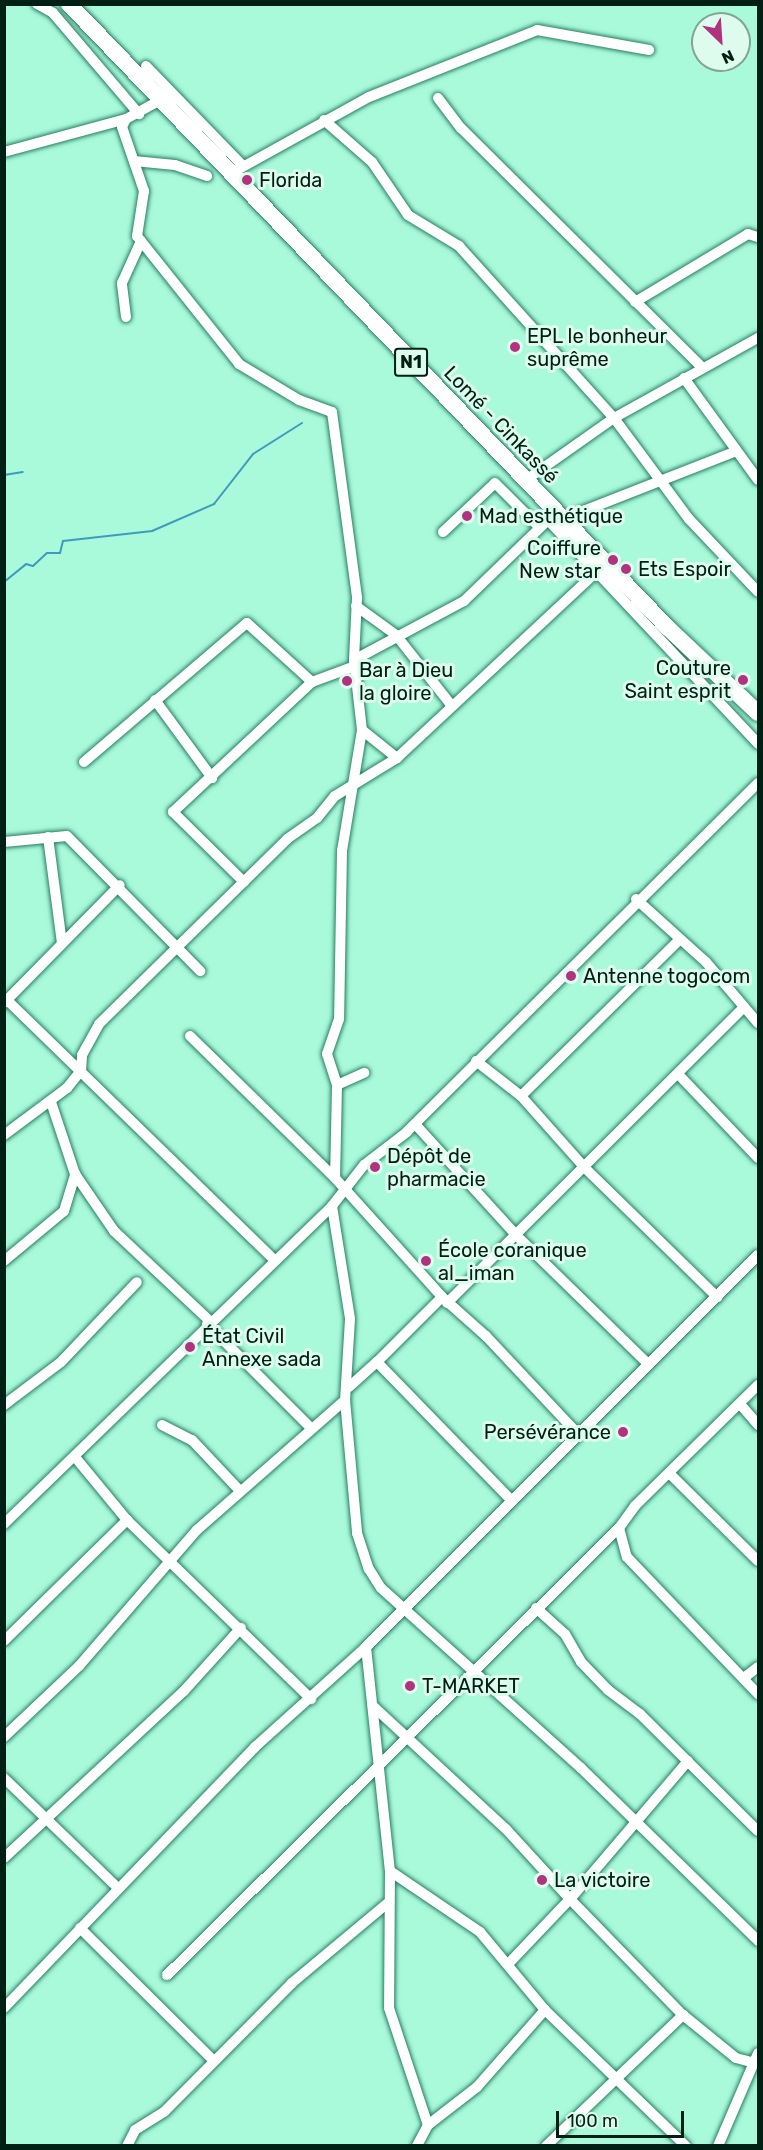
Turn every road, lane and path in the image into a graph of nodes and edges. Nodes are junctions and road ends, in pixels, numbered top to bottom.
1 (37, 4) edge
2 (69, 4) edge
3 (649, 50) dead end
4 (146, 66) dead end
5 (438, 98) dead end
6 (159, 101) junction
7 (139, 114) junction
8 (126, 119) junction
9 (324, 120) junction
10 (4, 152) edge
11 (134, 161) junction
12 (236, 170) junction
13 (207, 176) dead end
14 (759, 237) edge
15 (141, 241) junction
16 (635, 302) junction
17 (126, 317) dead end
18 (759, 338) edge
19 (702, 367) junction
20 (684, 378) junction
21 (614, 418) junction
22 (734, 452) junction
23 (526, 480) junction
24 (659, 480) junction
25 (759, 480) edge
26 (551, 520) junction
27 (443, 532) dead end
28 (594, 574) junction
29 (759, 592) edge
30 (356, 606) junction
31 (667, 627) junction
32 (649, 632) junction
33 (396, 635) junction
34 (355, 663) junction
35 (312, 682) junction
36 (155, 700) junction
37 (451, 705) junction
38 (759, 713) edge
39 (362, 730) junction
40 (759, 744) edge
41 (397, 758) junction
42 (84, 762) dead end
43 (212, 778) junction
44 (353, 783) junction
45 (759, 783) edge
46 (48, 837) junction
47 (4, 842) edge
48 (244, 882) junction
49 (120, 885) junction
50 (636, 899) junction
51 (680, 939) junction
52 (62, 943) junction
53 (176, 948) junction
54 (200, 971) dead end
55 (6, 1002) edge
56 (744, 1007) junction
57 (759, 1023) edge
58 (190, 1036) dead end
59 (476, 1061) junction
60 (81, 1071) junction
61 (364, 1073) dead end
62 (678, 1074) junction
63 (337, 1085) junction
64 (521, 1096) junction
65 (51, 1102) junction
66 (415, 1124) junction
67 (4, 1135) edge
68 (759, 1158) edge
69 (585, 1168) junction
70 (75, 1174) junction
71 (335, 1178) junction
72 (344, 1188) junction
73 (332, 1206) junction
74 (516, 1235) junction
75 (759, 1256) edge
76 (275, 1261) junction
77 (4, 1262) edge
78 (137, 1282) dead end
79 (717, 1297) junction
80 (445, 1300) junction
81 (209, 1323) junction
82 (377, 1362) junction
83 (648, 1364) junction
84 (759, 1385) edge
85 (350, 1388) junction
86 (345, 1400) junction
87 (740, 1404) junction
88 (4, 1405) edge
89 (162, 1425) dead end
90 (759, 1425) edge
91 (311, 1428) junction
92 (578, 1434) junction
93 (75, 1457) junction
94 (669, 1473) junction
95 (240, 1491) junction
96 (511, 1500) junction
97 (127, 1520) junction
98 (4, 1524) edge
99 (619, 1528) junction
100 (175, 1561) junction
101 (759, 1561) edge
102 (404, 1606) junction
103 (536, 1608) junction
104 (241, 1629) junction
105 (4, 1641) edge
106 (366, 1647) junction
107 (759, 1667) edge
108 (473, 1673) junction
109 (745, 1677) junction
110 (759, 1694) edge
111 (311, 1699) junction
112 (374, 1706) junction
113 (4, 1737) edge
114 (408, 1737) junction
115 (688, 1761) junction
116 (382, 1762) junction
117 (4, 1778) edge
118 (48, 1821) junction
119 (635, 1825) junction
120 (759, 1832) edge
121 (4, 1858) edge
122 (390, 1871) junction
123 (118, 1888) junction
124 (570, 1899) junction
125 (389, 1902) junction
126 (80, 1928) junction
127 (759, 1941) edge
128 (509, 1962) junction
129 (166, 1975) dead end
130 (4, 2008) edge
131 (545, 2010) junction
132 (683, 2015) junction
133 (757, 2058) edge
134 (213, 2060) junction
135 (619, 2078) junction
136 (428, 2125) junction
137 (127, 2145) edge
138 (417, 2145) edge
139 (546, 2145) edge
140 (686, 2145) edge
141 (718, 2145) edge

1 - 7 street
2 - 6 highway, Lomé - Cinkassé / N1
3 - 9 street
4 - 12 street
5 - 16 street
6 - 7 street
6 - 12 highway, Lomé - Cinkassé / N1
7 - 8 street
8 - 10 street
8 - 11 street
9 - 12 street
9 - 21 street
11 - 13 street
11 - 15 street
12 - 23 highway, Lomé - Cinkassé / N1
14 - 16 street
15 - 17 street
15 - 30 street
16 - 19 street
18 - 19 street
19 - 20 street
20 - 21 street
20 - 22 street
21 - 23 street
21 - 24 street
22 - 24 street
22 - 25 street
23 - 26 highway, Lomé - Cinkassé / N1
24 - 26 street
24 - 29 street
26 - 27 street
26 - 28 street
26 - 31 highway, Lomé - Cinkassé / N1
26 - 33 street
28 - 32 street
28 - 37 street
30 - 33 street
30 - 34 street
31 - 32 street
31 - 38 highway, Lomé - Cinkassé / N1
32 - 40 street
33 - 34 street
33 - 37 street
34 - 35 street
34 - 39 street
35 - 36 street
35 - 43 street
36 - 42 street
36 - 43 street
37 - 41 street
39 - 41 street
39 - 44 street
41 - 44 street
43 - 48 street
44 - 48 street
44 - 63 street
45 - 50 street
46 - 47 street
46 - 49 street
46 - 52 street
48 - 53 street
49 - 52 street
49 - 53 street
50 - 51 street
50 - 59 street
51 - 56 street
51 - 64 street
52 - 55 street
53 - 54 street
53 - 60 street
55 - 60 street
56 - 57 street
56 - 62 street
58 - 71 street
59 - 64 street
59 - 66 street
60 - 65 street
60 - 76 street
61 - 63 street
62 - 68 street
62 - 69 street
63 - 71 street
64 - 69 street
65 - 67 street
65 - 70 street
66 - 72 street
66 - 74 street
69 - 74 street
69 - 79 street
70 - 77 street
70 - 81 street
71 - 72 street
72 - 73 street
72 - 80 street
73 - 76 street
73 - 85 street
74 - 80 street
74 - 83 street
75 - 79 street
76 - 81 street
78 - 88 street
79 - 83 street
80 - 82 street
80 - 92 street
81 - 91 street
81 - 93 street
82 - 85 street
82 - 96 street
83 - 92 street
84 - 87 street
85 - 86 street
86 - 91 street
86 - 102 street
87 - 90 street
87 - 94 street
89 - 95 street
91 - 95 street
92 - 96 street
93 - 97 street
93 - 98 street
94 - 99 street
94 - 101 street
95 - 100 street
96 - 102 street
97 - 100 street
97 - 105 street
99 - 103 street
99 - 109 street
100 - 104 street
100 - 113 street
102 - 106 street
102 - 108 street
103 - 108 street
103 - 115 street
104 - 111 street
104 - 118 street
106 - 111 street
106 - 112 street
107 - 109 street
108 - 114 street
108 - 119 street
109 - 110 street
111 - 123 street
112 - 114 street
112 - 116 street
114 - 116 street
114 - 124 street
115 - 119 street
115 - 120 street
116 - 122 street
116 - 129 street
117 - 118 street
118 - 121 street
118 - 123 street
119 - 124 street
119 - 127 street
122 - 125 street
122 - 128 street
123 - 126 street
124 - 128 street
124 - 132 street
125 - 134 street
125 - 136 street
126 - 130 street
126 - 134 street
128 - 131 street
131 - 135 street
131 - 136 street
132 - 133 street
132 - 135 street
133 - 141 street
134 - 137 street
135 - 139 street
135 - 140 street
136 - 138 street

